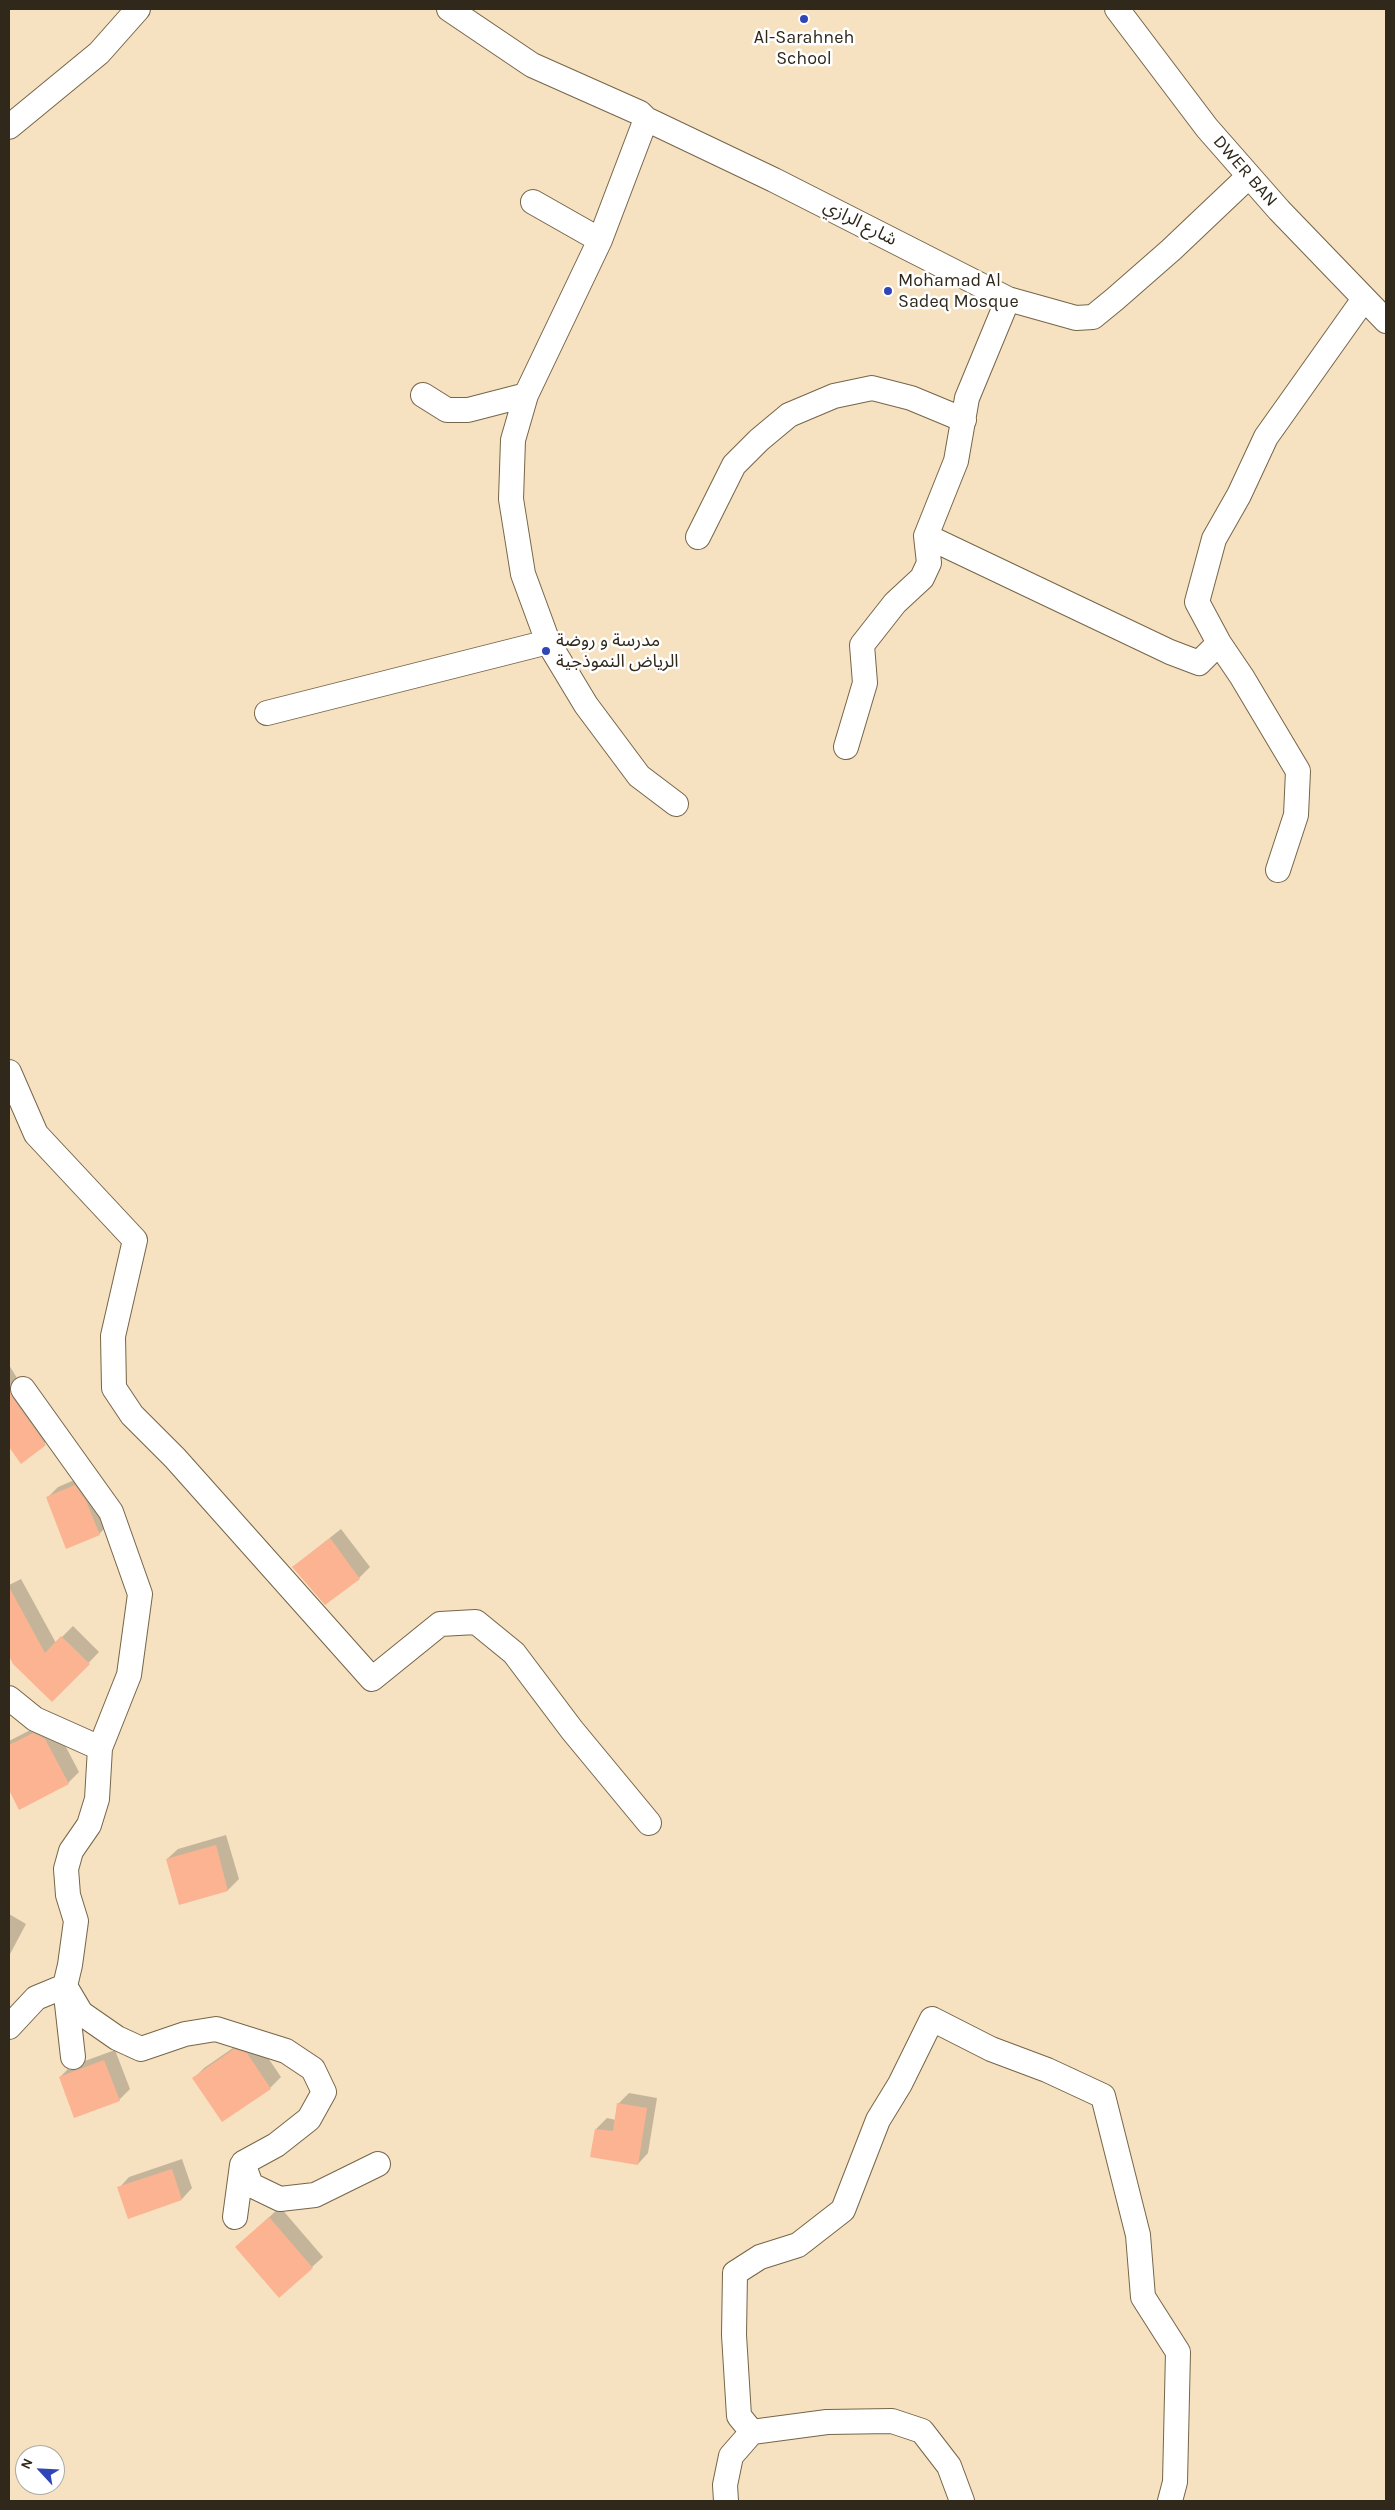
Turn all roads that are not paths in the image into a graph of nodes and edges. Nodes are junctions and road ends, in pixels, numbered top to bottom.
1 (138, 9) edge
2 (449, 9) edge
3 (1117, 9) edge
4 (646, 119) junction
5 (9, 127) edge
6 (1249, 176) junction
7 (533, 202) dead end
8 (600, 240) junction
9 (1008, 299) junction
10 (1364, 299) junction
11 (1386, 321) edge
12 (423, 395) dead end
13 (526, 395) junction
14 (964, 420) junction
15 (926, 536) junction
16 (698, 537) dead end
17 (548, 642) junction
18 (1219, 643) junction
19 (267, 713) dead end
20 (846, 747) dead end
21 (676, 804) dead end
22 (1278, 870) dead end
23 (9, 1072) edge
24 (24, 1389) dead end
25 (9, 1698) edge
26 (100, 1748) junction
27 (649, 1823) dead end
28 (65, 1986) junction
29 (9, 2027) edge
30 (73, 2057) dead end
31 (243, 2163) junction
32 (378, 2164) dead end
33 (235, 2217) dead end
34 (752, 2432) junction
35 (726, 2501) edge
36 (962, 2501) edge
37 (1170, 2501) edge

1 - 5 street
2 - 4 street, شارع الرازي
3 - 6 street, DWER BAN
4 - 8 street
4 - 9 street, شارع الرازي
6 - 9 street, شارع الرازي
6 - 10 street, DWER BAN
7 - 8 street
8 - 13 street
9 - 14 street
10 - 11 street, DWER BAN
10 - 18 street
12 - 13 street
13 - 17 street
14 - 15 street
14 - 16 street
15 - 18 street
15 - 20 street
17 - 19 street
17 - 21 street
18 - 22 street
23 - 27 street
24 - 26 street
25 - 26 street
26 - 28 street
28 - 29 street
28 - 30 street
28 - 31 street
31 - 32 street
31 - 33 street
34 - 35 street
34 - 36 street
34 - 37 street

